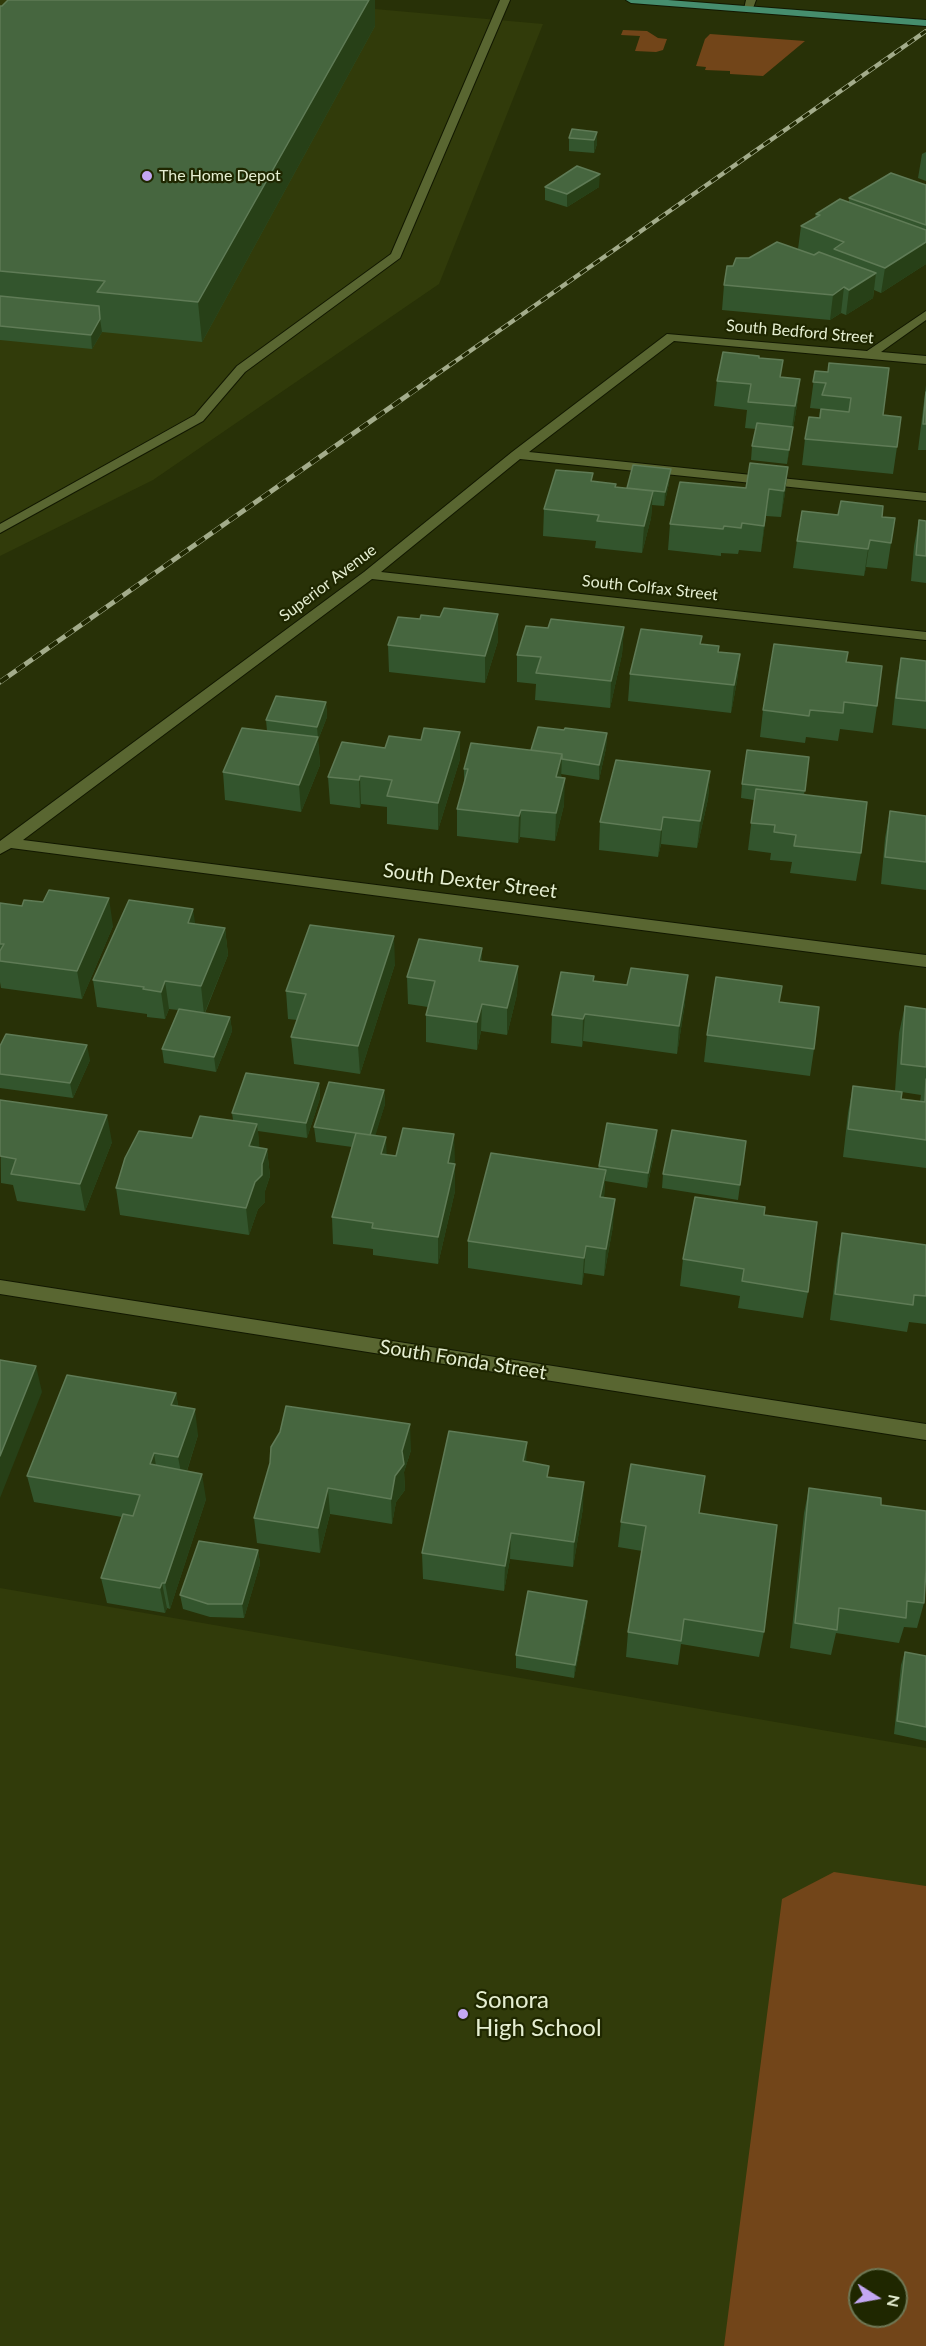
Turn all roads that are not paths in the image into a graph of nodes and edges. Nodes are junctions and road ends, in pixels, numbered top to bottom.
1 (504, 0) edge
2 (631, 0) edge
3 (750, 4) edge
4 (926, 23) edge
5 (926, 315) edge
6 (671, 337) joint
7 (869, 355) junction
8 (926, 360) edge
9 (517, 456) junction
10 (926, 497) edge
11 (0, 529) edge
12 (369, 575) junction
13 (926, 636) edge
14 (4, 846) edge
15 (926, 961) edge
16 (0, 1287) edge
17 (926, 1432) edge

1 - 11 street
2 - 3 main road
3 - 4 main road
5 - 7 street
6 - 7 street, South Bedford Street
6 - 9 street, Superior Avenue
7 - 8 street, South Bedford Street
9 - 10 street
9 - 12 street, Superior Avenue
12 - 13 street, South Colfax Street
12 - 14 street, Superior Avenue
14 - 15 street, South Dexter Street
16 - 17 street, South Fonda Street

